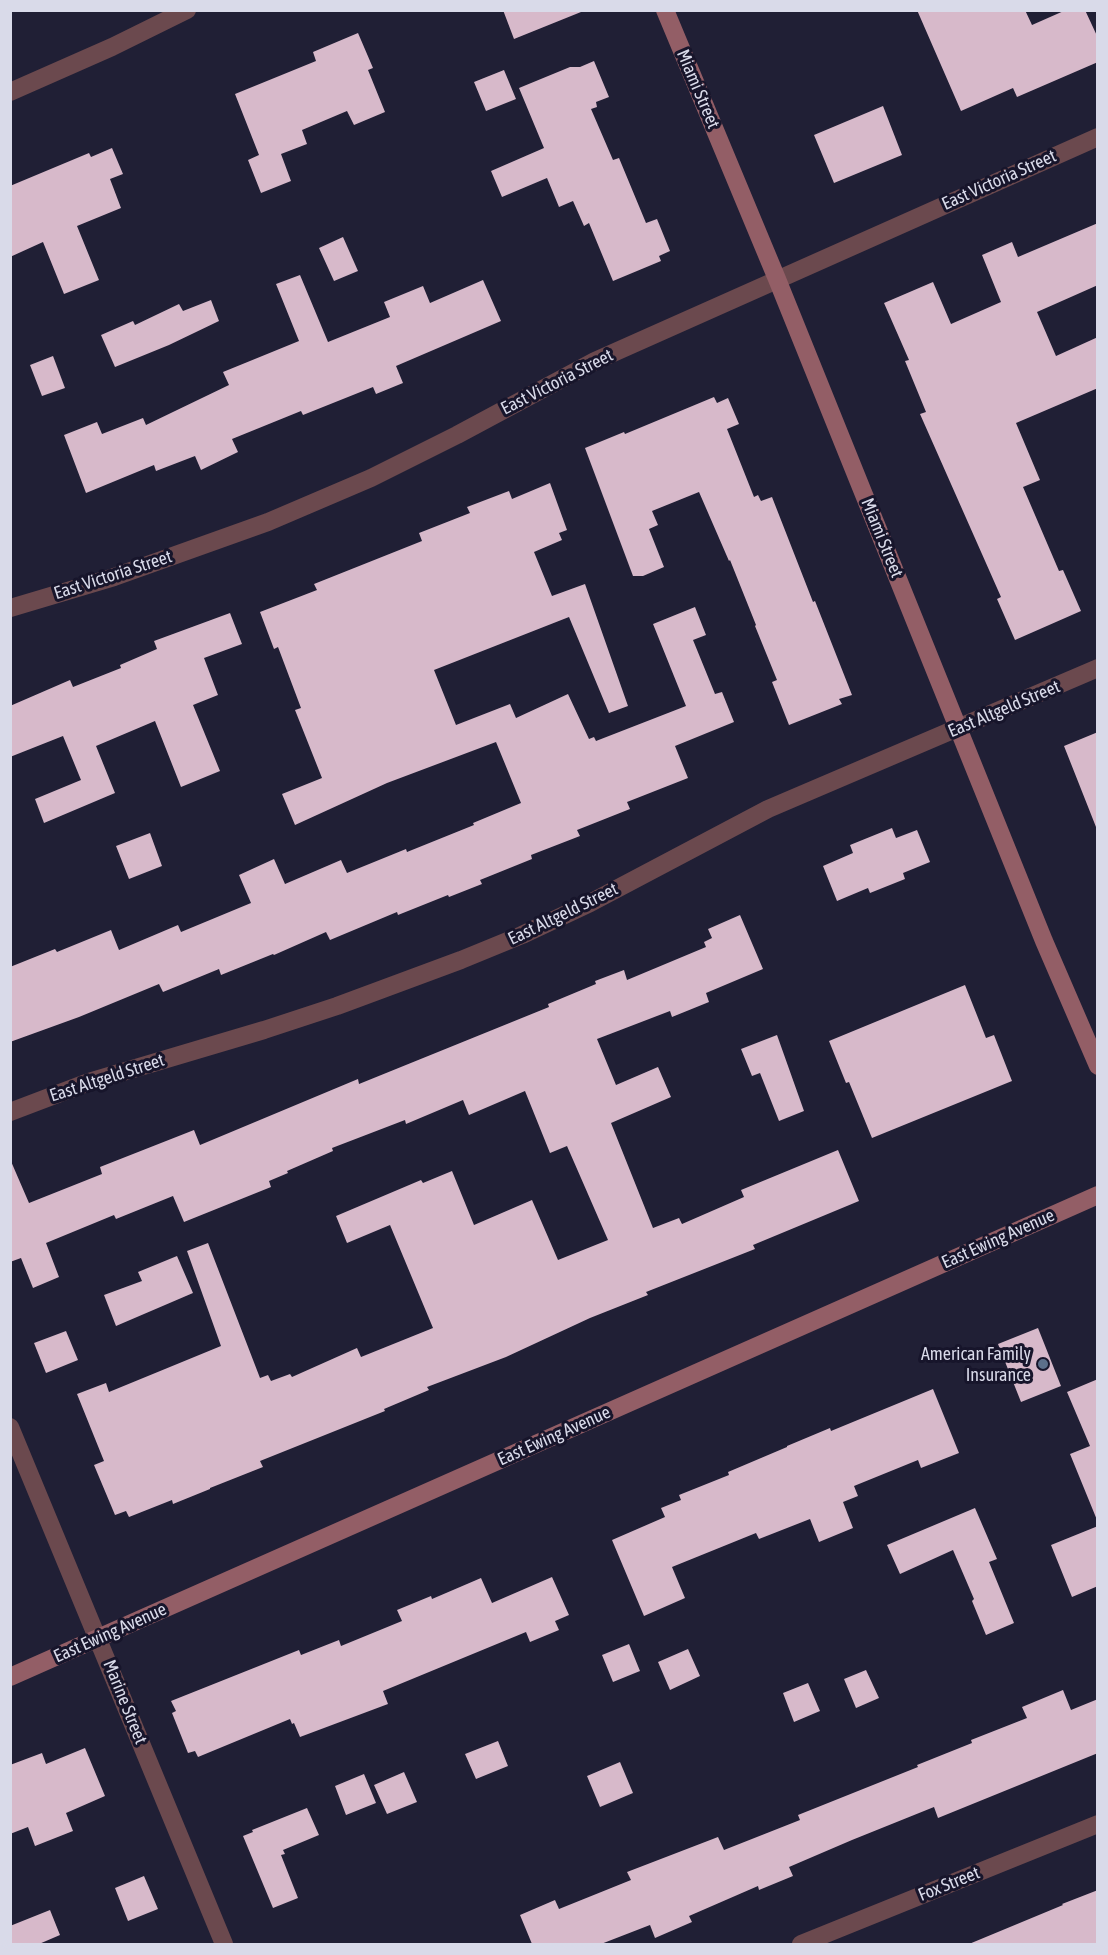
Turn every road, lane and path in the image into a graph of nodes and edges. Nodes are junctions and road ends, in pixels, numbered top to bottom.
1 (187, 10) edge
2 (665, 10) edge
3 (10, 92) edge
4 (1098, 137) edge
5 (777, 279) junction
6 (10, 608) edge
7 (1098, 668) edge
8 (959, 728) junction
9 (1098, 1066) edge
10 (10, 1112) edge
11 (1098, 1195) edge
12 (10, 1427) edge
13 (99, 1638) junction
14 (10, 1677) edge
15 (1098, 1824) edge
16 (224, 1944) edge
17 (801, 1944) edge

1 - 3 street
2 - 5 street, Miami Street
4 - 5 street, East Victoria Street
5 - 6 street, East Victoria Street
5 - 8 street, Miami Street
7 - 8 street, East Altgeld Street
8 - 9 street, Miami Street
8 - 10 street, East Altgeld Street
11 - 13 street, East Ewing Avenue
12 - 13 street, Marine Street
13 - 14 street, East Ewing Avenue
13 - 16 street, Marine Street
15 - 17 street, Fox Street

